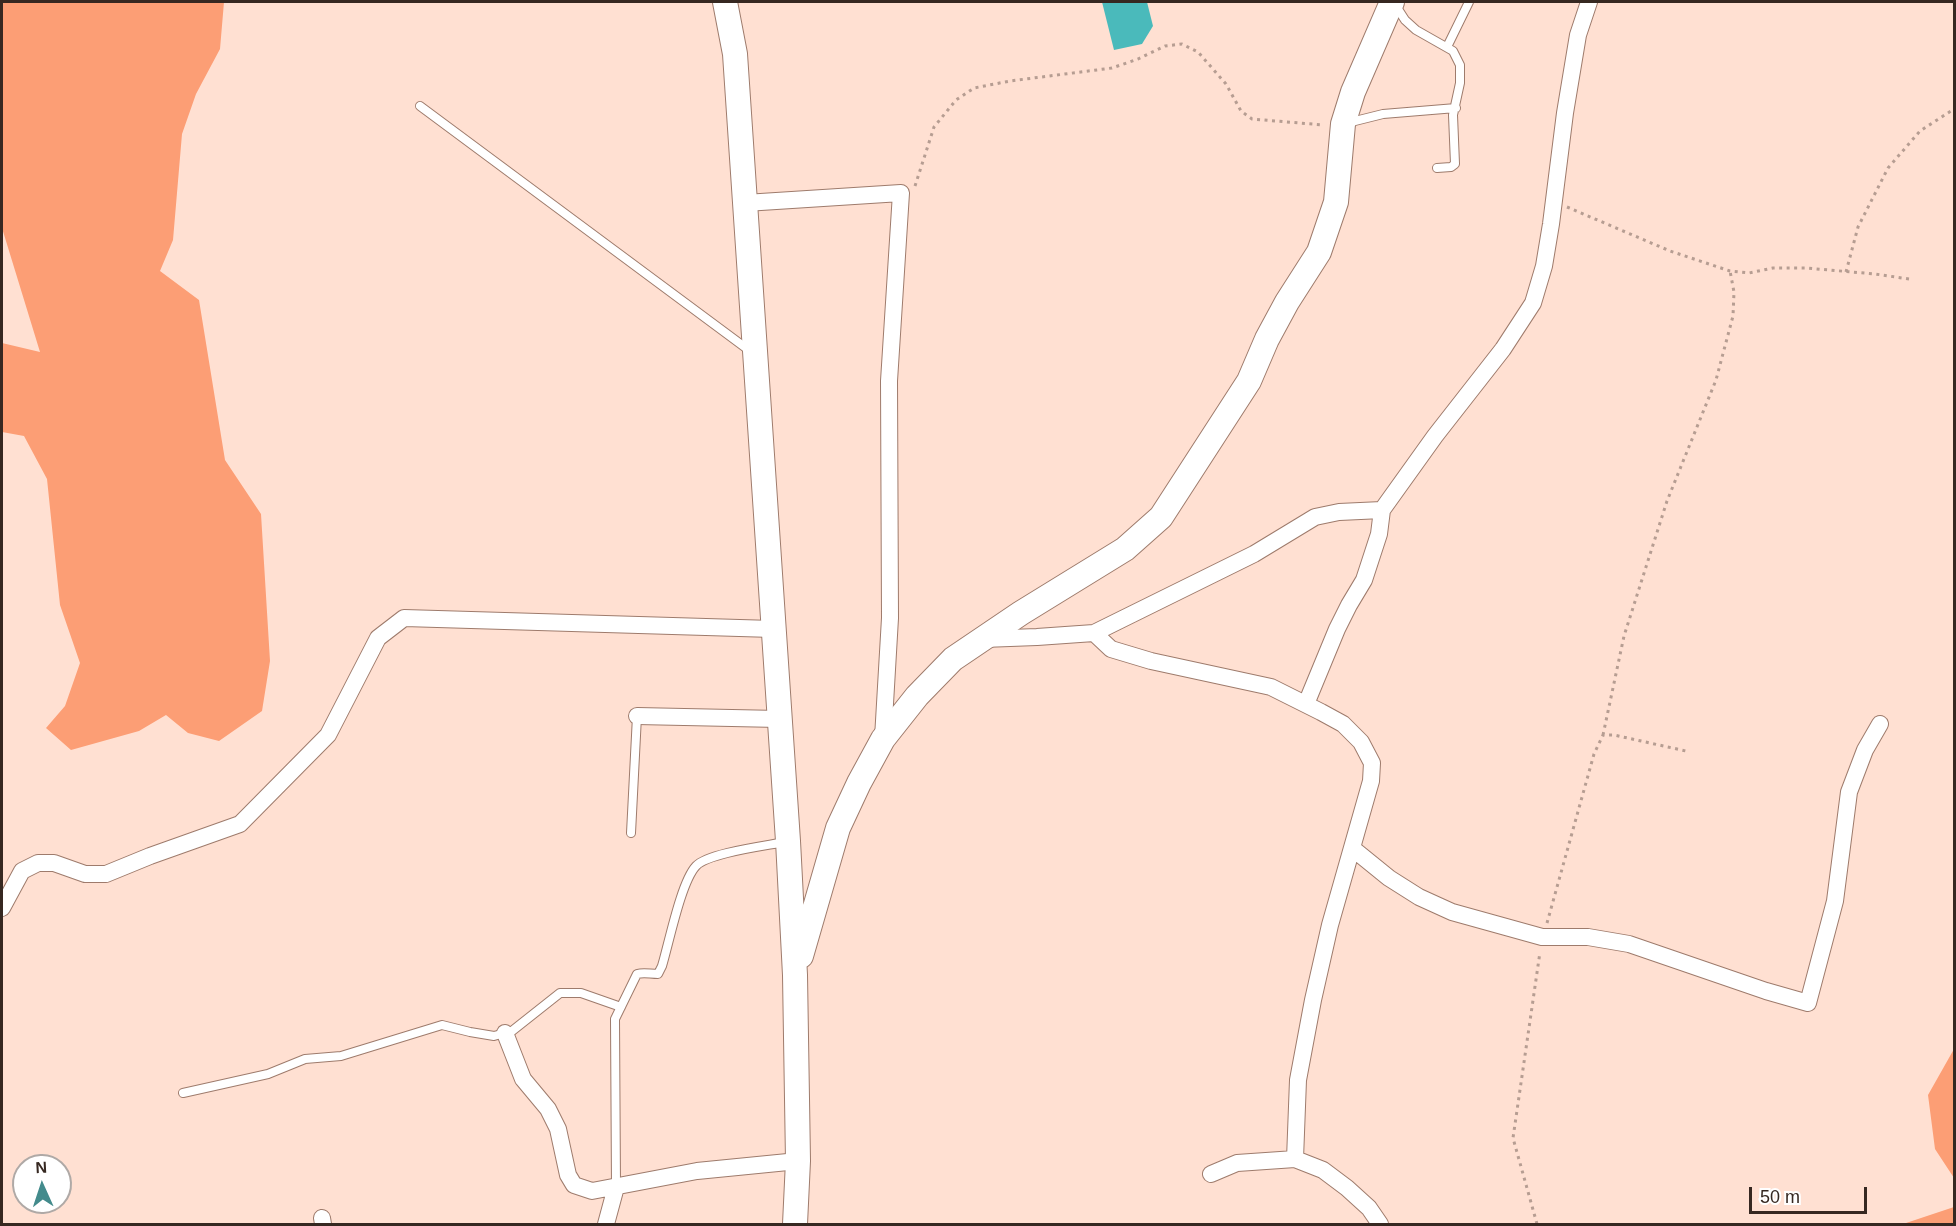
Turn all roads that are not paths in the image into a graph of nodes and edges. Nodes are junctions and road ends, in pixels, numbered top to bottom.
1 (725, 2) edge
2 (1393, 2) edge
3 (1469, 2) edge
4 (1589, 2) edge
5 (1447, 48) junction
6 (420, 106) dead end
7 (1456, 108) junction
8 (1343, 124) junction
9 (1437, 168) dead end
10 (745, 203) junction
11 (756, 355) junction
12 (1382, 510) junction
13 (772, 630) junction
14 (1094, 633) junction
15 (981, 639) junction
16 (1306, 704) junction
17 (638, 716) joint
18 (779, 719) junction
19 (1880, 724) dead end
20 (883, 739) junction
21 (631, 833) dead end
22 (788, 841) junction
23 (1352, 848) junction
24 (2, 908) edge
25 (795, 975) junction
26 (621, 1007) junction
27 (505, 1033) junction
28 (183, 1094) dead end
29 (1295, 1160) junction
30 (798, 1161) junction
31 (1211, 1174) dead end
32 (616, 1187) junction
33 (606, 1224) edge
34 (795, 1224) edge
35 (1380, 1224) edge

1 - 10 main road
2 - 5 lane
2 - 8 main road
3 - 5 lane
4 - 12 street
5 - 7 lane
6 - 11 lane
7 - 8 lane
7 - 9 lane
8 - 15 main road
10 - 11 main road
10 - 20 street
11 - 13 main road
12 - 14 street
12 - 16 street
13 - 18 main road
13 - 24 street
14 - 15 street
14 - 16 street
15 - 20 main road
16 - 23 street
17 - 18 street
17 - 21 lane
18 - 22 main road
19 - 23 street
20 - 25 main road
22 - 25 main road
22 - 26 lane
23 - 29 street
25 - 30 main road
26 - 27 lane
26 - 32 lane
27 - 28 lane
27 - 32 street
29 - 31 street
29 - 35 street
30 - 32 street
30 - 34 main road
32 - 33 street

